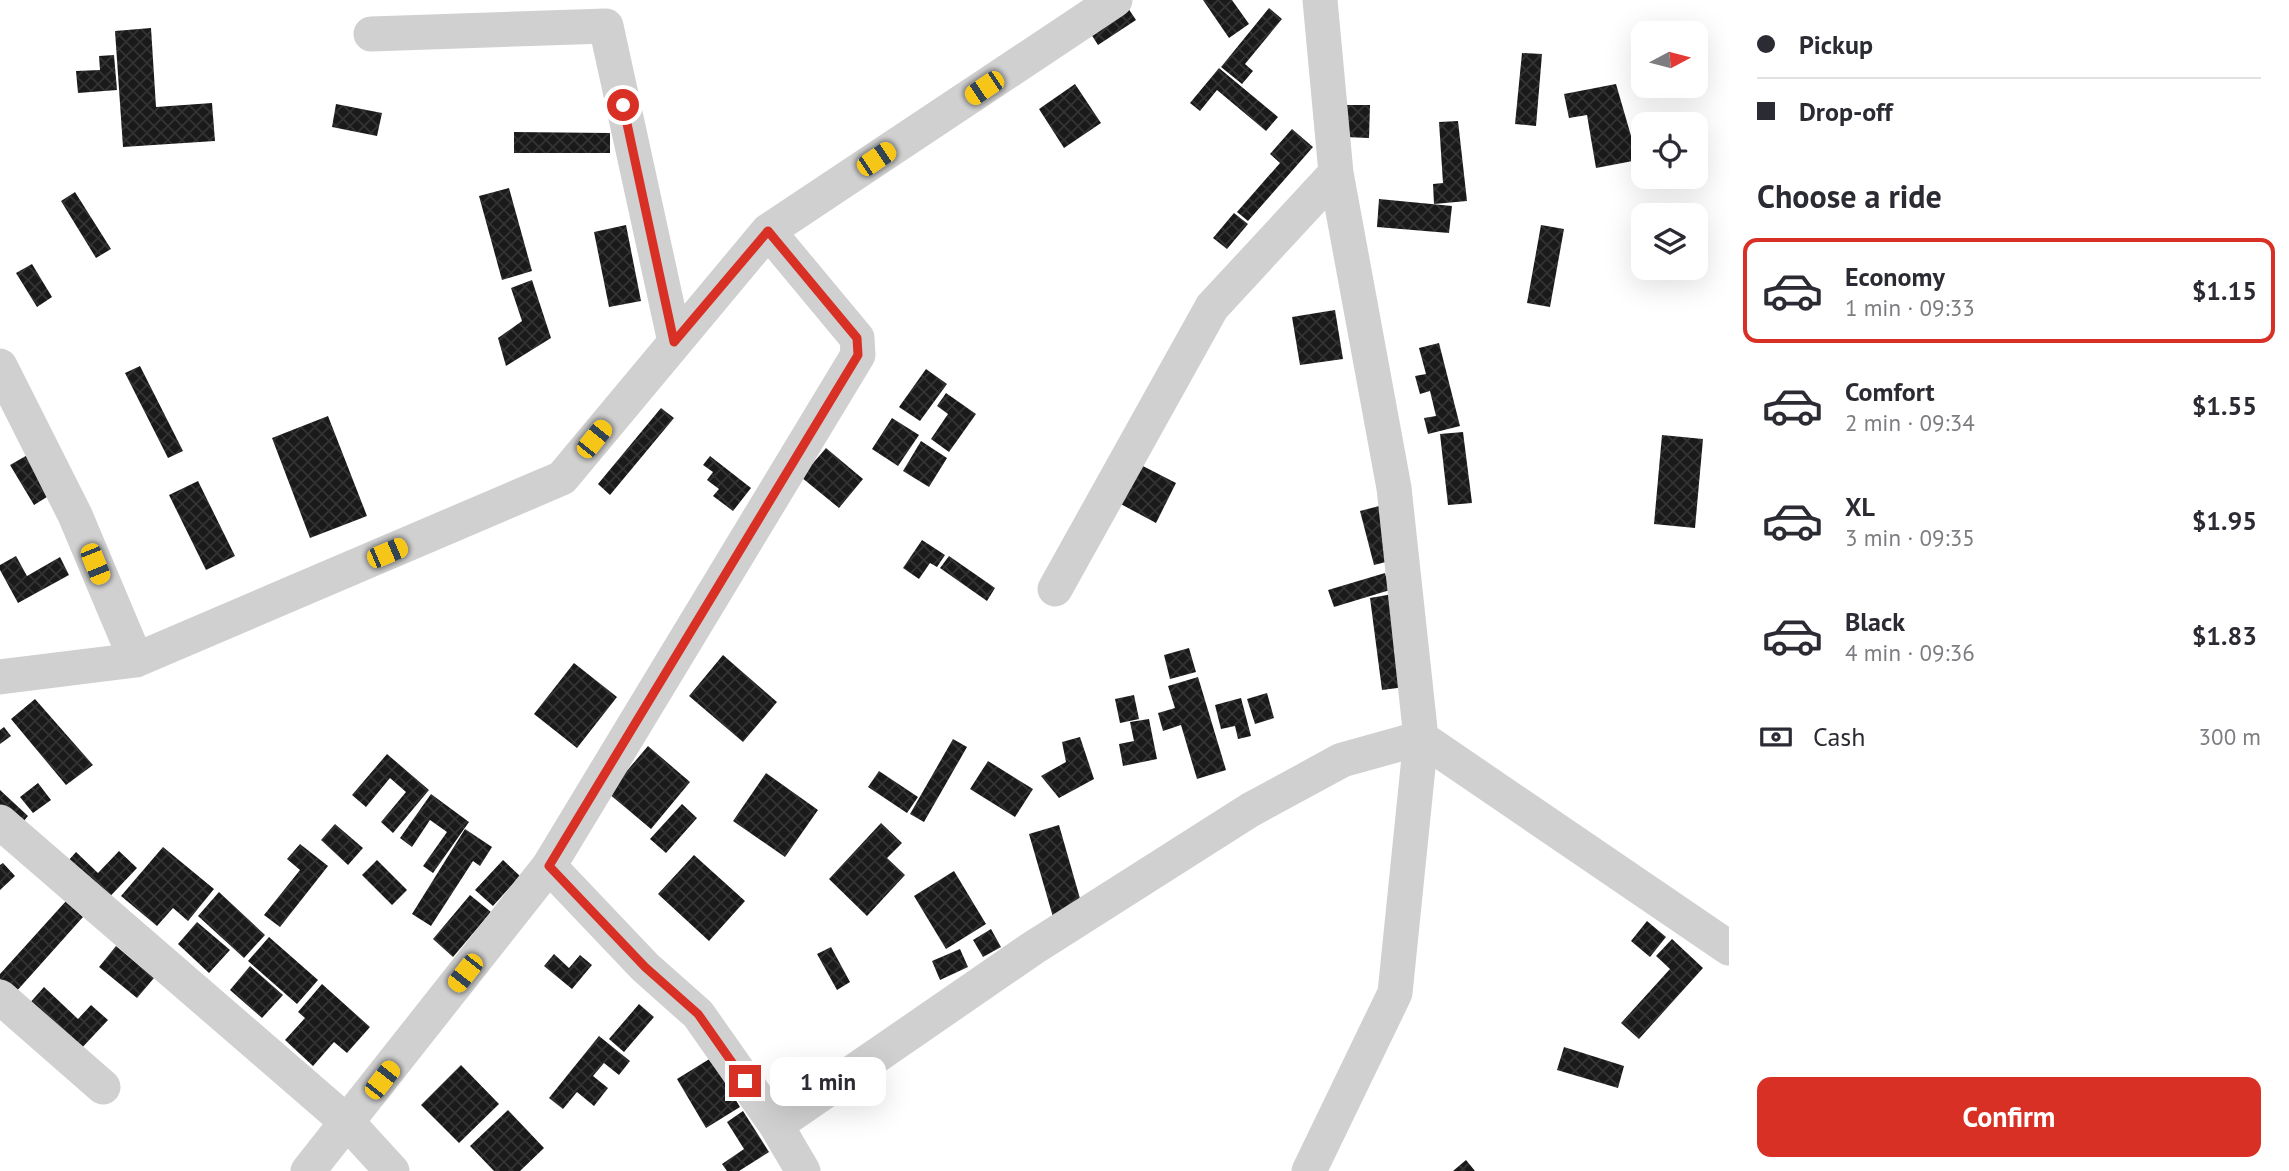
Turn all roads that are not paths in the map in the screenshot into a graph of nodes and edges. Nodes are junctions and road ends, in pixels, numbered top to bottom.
1 (1115, 0) edge
2 (1320, 0) edge
3 (371, 34) dead end
4 (1336, 173) junction
5 (768, 231) junction
6 (674, 342) junction
7 (0, 366) edge
8 (1055, 589) dead end
9 (135, 660) junction
10 (0, 677) edge
11 (1421, 738) junction
12 (0, 822) edge
13 (549, 866) junction
14 (1729, 948) edge
15 (0, 997) edge
16 (103, 1087) dead end
17 (348, 1123) junction
18 (776, 1125) junction
19 (308, 1171) edge
20 (392, 1171) edge
21 (803, 1171) edge
22 (1309, 1171) edge

1 - 5 street
2 - 4 street
3 - 6 street
4 - 8 street
4 - 11 street
5 - 6 street
5 - 13 street
6 - 9 street
7 - 9 street
9 - 10 street
11 - 14 street
11 - 18 street
11 - 22 street
12 - 17 street
13 - 17 street
13 - 18 street
15 - 16 street
17 - 19 street
17 - 20 street
18 - 21 street

